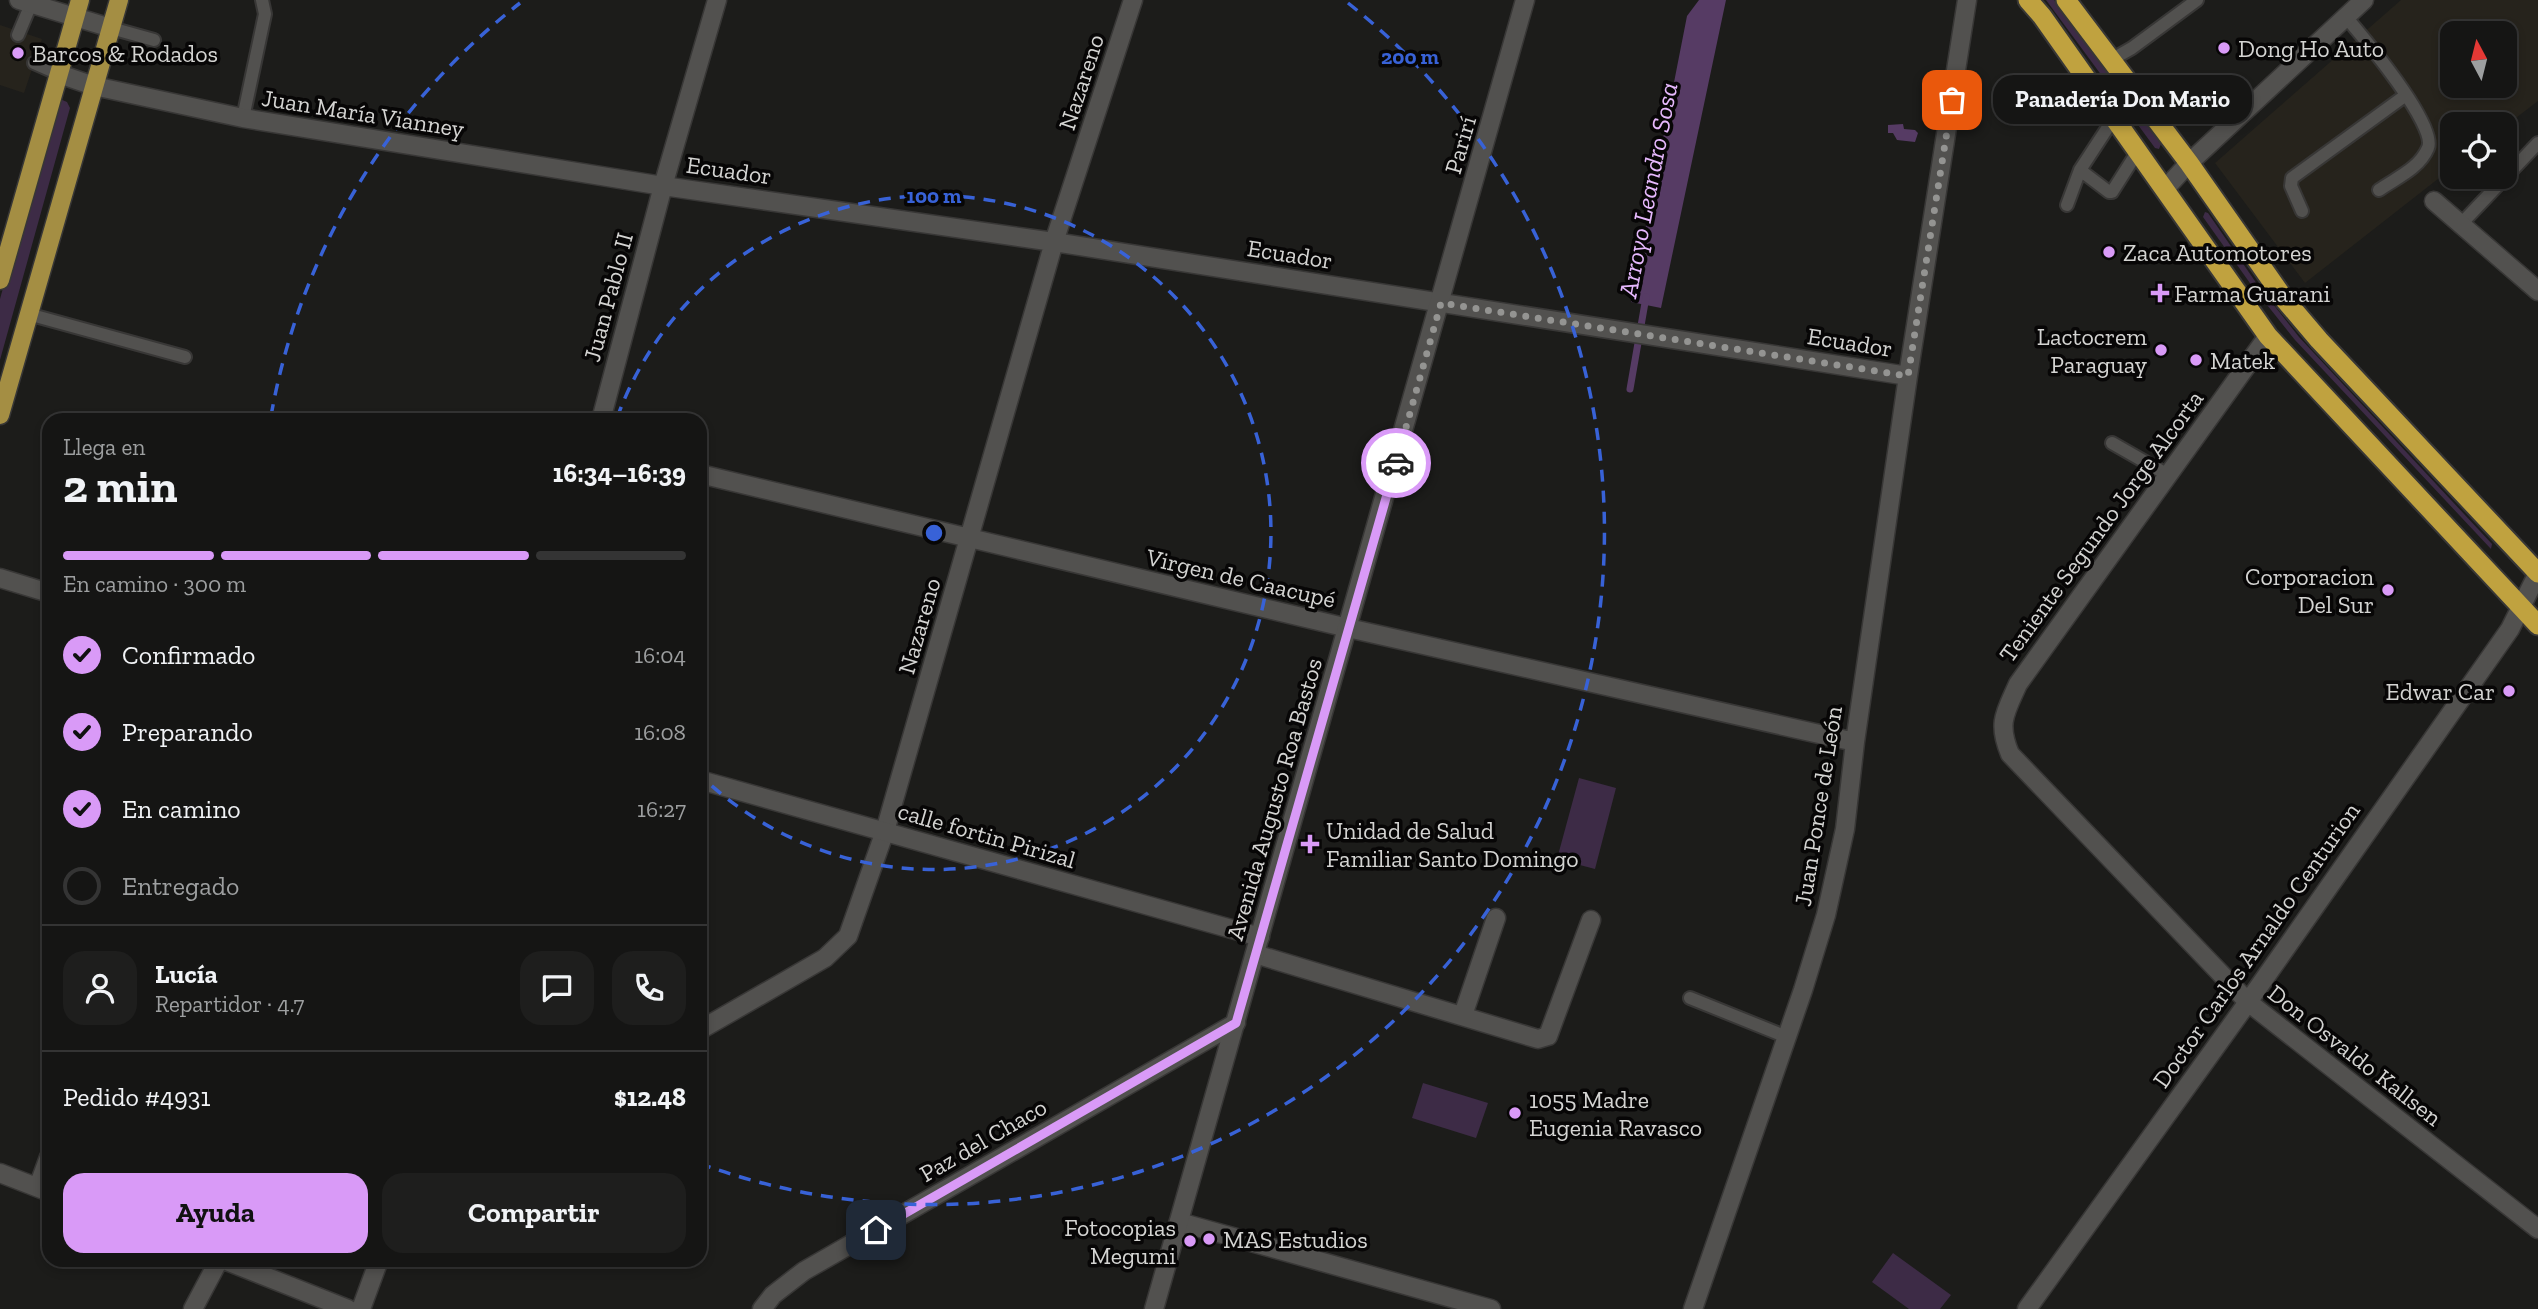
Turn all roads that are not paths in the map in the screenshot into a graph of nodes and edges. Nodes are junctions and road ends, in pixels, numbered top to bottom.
1 (119, 0) edge
2 (262, 0) edge
3 (717, 0) edge
4 (1133, 0) edge
5 (1525, 0) edge
6 (1967, 0) edge
7 (2028, 0) edge
8 (2066, 0) edge
9 (2197, 0) edge
10 (2364, 0) edge
11 (25, 2) edge
12 (78, 8) edge
13 (2346, 17) junction
14 (111, 28) junction
15 (18, 35) dead end
16 (154, 40) dead end
17 (2111, 60) junction
18 (34, 62) dead end
19 (59, 74) junction
20 (2085, 78) junction
21 (94, 86) junction
22 (2406, 94) junction
23 (2053, 113) dead end
24 (243, 118) junction
25 (2114, 118) junction
26 (2538, 143) edge
27 (2138, 151) junction
28 (2189, 163) junction
29 (2080, 170) junction
30 (663, 186) junction
31 (2165, 189) junction
32 (2379, 190) dead end
33 (2434, 201) dead end
34 (2067, 205) dead end
35 (2302, 211) dead end
36 (2462, 223) junction
37 (1054, 243) junction
38 (0, 280) edge
39 (2538, 291) edge
40 (1441, 303) junction
41 (28, 314) junction
42 (2268, 336) junction
43 (185, 357) dead end
44 (1908, 376) junction
45 (603, 413) edge
46 (0, 415) edge
47 (2112, 443) dead end
48 (2168, 475) junction
49 (707, 476) edge
50 (970, 538) junction
51 (2538, 573) edge
52 (0, 578) edge
53 (42, 591) edge
54 (2519, 606) junction
55 (2538, 625) edge
56 (1348, 628) junction
57 (1854, 742) junction
58 (2010, 754) joint
59 (707, 782) edge
60 (885, 831) junction
61 (1496, 918) dead end
62 (1591, 920) dead end
63 (1258, 945) junction
64 (1690, 998) dead end
65 (2248, 1002) junction
66 (1464, 1015) junction
67 (1236, 1023) junction
68 (707, 1026) edge
69 (1787, 1037) junction
70 (0, 1173) edge
71 (42, 1190) edge
72 (1179, 1222) junction
73 (2538, 1228) edge
74 (218, 1267) edge
75 (240, 1267) edge
76 (376, 1267) edge
77 (193, 1309) edge
78 (348, 1309) edge
79 (361, 1309) edge
80 (762, 1309) edge
81 (1154, 1309) edge
82 (1491, 1309) edge
83 (1693, 1309) edge
84 (2027, 1309) edge

1 - 14 main road
2 - 24 lane
3 - 30 street, Juan Pablo II
4 - 37 street, Nazareno
5 - 40 street, Parirí
6 - 44 street, Juan Ponce de León
7 - 20 highway
8 - 17 highway
9 - 17 lane
10 - 13 street
11 - 12 street
11 - 15 lane
12 - 14 street
12 - 19 main road
13 - 22 lane
13 - 28 street
14 - 16 lane
14 - 21 main road
17 - 28 highway
18 - 19 lane
19 - 21 street, Juan María Vianney
19 - 38 main road
20 - 23 lane
20 - 25 highway
21 - 24 street, Juan María Vianney
21 - 41 main road
22 - 32 lane
22 - 35 lane
24 - 30 street, Juan María Vianney
25 - 27 highway
25 - 29 lane
26 - 36 lane
27 - 29 lane
27 - 31 highway
28 - 31 street
28 - 51 highway
29 - 34 lane
30 - 37 street, Ecuador
30 - 45 street, Juan Pablo II
31 - 42 highway
33 - 36 street
36 - 39 street
37 - 40 street, Ecuador
37 - 50 street, Nazareno
40 - 44 street, Ecuador
40 - 56 street, Avenida Augusto Roa Bastos
41 - 43 lane
41 - 46 main road
42 - 48 street, Teniente Segundo Jorge Alcorta
42 - 54 highway
44 - 57 street, Juan Ponce de León
47 - 48 lane
48 - 58 street, Teniente Segundo Jorge Alcorta
49 - 50 street, Virgen de Caacupé
50 - 56 street, Virgen de Caacupé
50 - 60 street, Nazareno
51 - 54 street, Doctor Carlos Arnaldo Centurion
52 - 53 street
54 - 55 highway
54 - 65 street, Doctor Carlos Arnaldo Centurion
56 - 57 street, Virgen de Caacupé
56 - 63 street, Avenida Augusto Roa Bastos
57 - 69 street, Juan Ponce de León
58 - 65 street, Don Osvaldo Kallsen
59 - 60 street, calle fortin Pirizal
60 - 63 street, calle fortin Pirizal
60 - 68 street, Nazareno
61 - 66 street
62 - 66 street, calle fortin Pirizal
63 - 66 street, calle fortin Pirizal
63 - 67 street, Avenida Augusto Roa Bastos
64 - 69 lane
65 - 73 street, Don Osvaldo Kallsen
65 - 84 street, Doctor Carlos Arnaldo Centurion
67 - 72 street, Avenida Augusto Roa Bastos
67 - 80 street, Paz del Chaco
69 - 83 street, Juan Ponce de León
70 - 71 street
72 - 81 street, Avenida Augusto Roa Bastos
72 - 82 street
74 - 77 street
75 - 78 street
76 - 79 street

